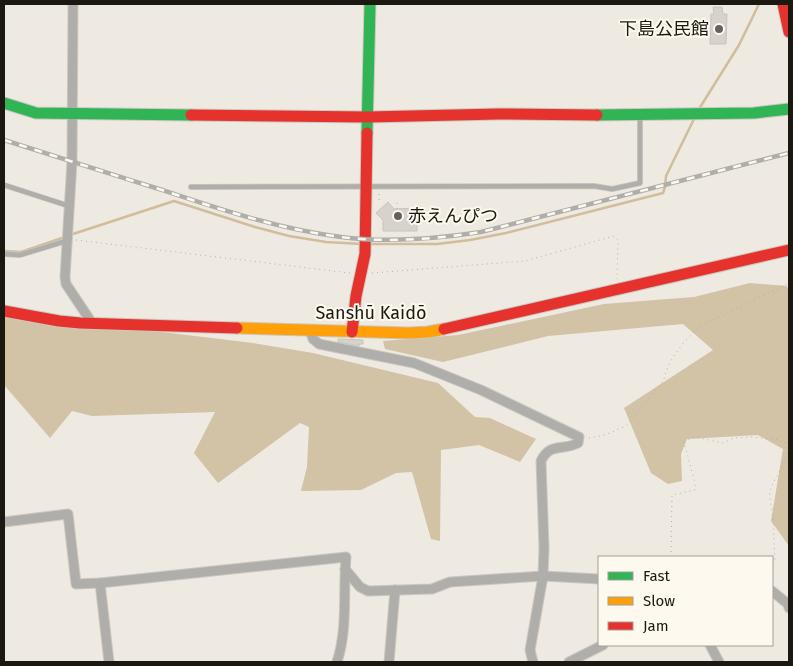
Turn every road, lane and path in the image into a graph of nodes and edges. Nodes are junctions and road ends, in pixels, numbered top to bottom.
1 (73, 4) edge
2 (370, 4) edge
3 (783, 4) edge
4 (789, 32) edge
5 (4, 103) edge
6 (789, 109) edge
7 (72, 114) junction
8 (640, 115) junction
9 (368, 117) junction
10 (4, 185) edge
11 (191, 186) dead end
12 (373, 187) junction
13 (379, 200) dead end
14 (397, 202) dead end
15 (69, 206) junction
16 (397, 209) dead end
17 (66, 240) junction
18 (789, 250) edge
19 (4, 254) edge
20 (789, 283) edge
21 (4, 310) edge
22 (92, 323) junction
23 (310, 331) junction
24 (352, 332) junction
25 (579, 440) junction
26 (4, 522) edge
27 (671, 556) edge
28 (773, 565) edge
29 (345, 569) junction
30 (543, 576) junction
31 (598, 579) edge
32 (100, 583) junction
33 (395, 590) junction
34 (773, 592) edge
35 (789, 608) edge
36 (601, 646) edge
37 (711, 646) edge
38 (109, 662) edge
39 (338, 662) edge
40 (389, 662) edge
41 (533, 662) edge
42 (569, 662) edge
43 (719, 662) edge

1 - 7 street
2 - 9 street
3 - 4 street
5 - 7 street
6 - 8 street
7 - 9 street
7 - 15 street
8 - 9 street
8 - 12 lane
9 - 12 street
10 - 15 lane
11 - 12 lane
12 - 13 path
12 - 24 street
14 - 16 path
15 - 17 street
17 - 19 lane
17 - 22 street
18 - 24 street, Sanshū Kaidō
20 - 25 path
21 - 22 street, Sanshū Kaidō
22 - 23 street, Sanshū Kaidō
23 - 24 street, Sanshū Kaidō
23 - 25 street
25 - 30 street
26 - 32 street
27 - 28 path
29 - 32 street
29 - 33 street
29 - 39 street
30 - 31 street
30 - 33 street
30 - 41 street
32 - 38 street
33 - 40 street
34 - 35 street
36 - 42 street
37 - 43 street

